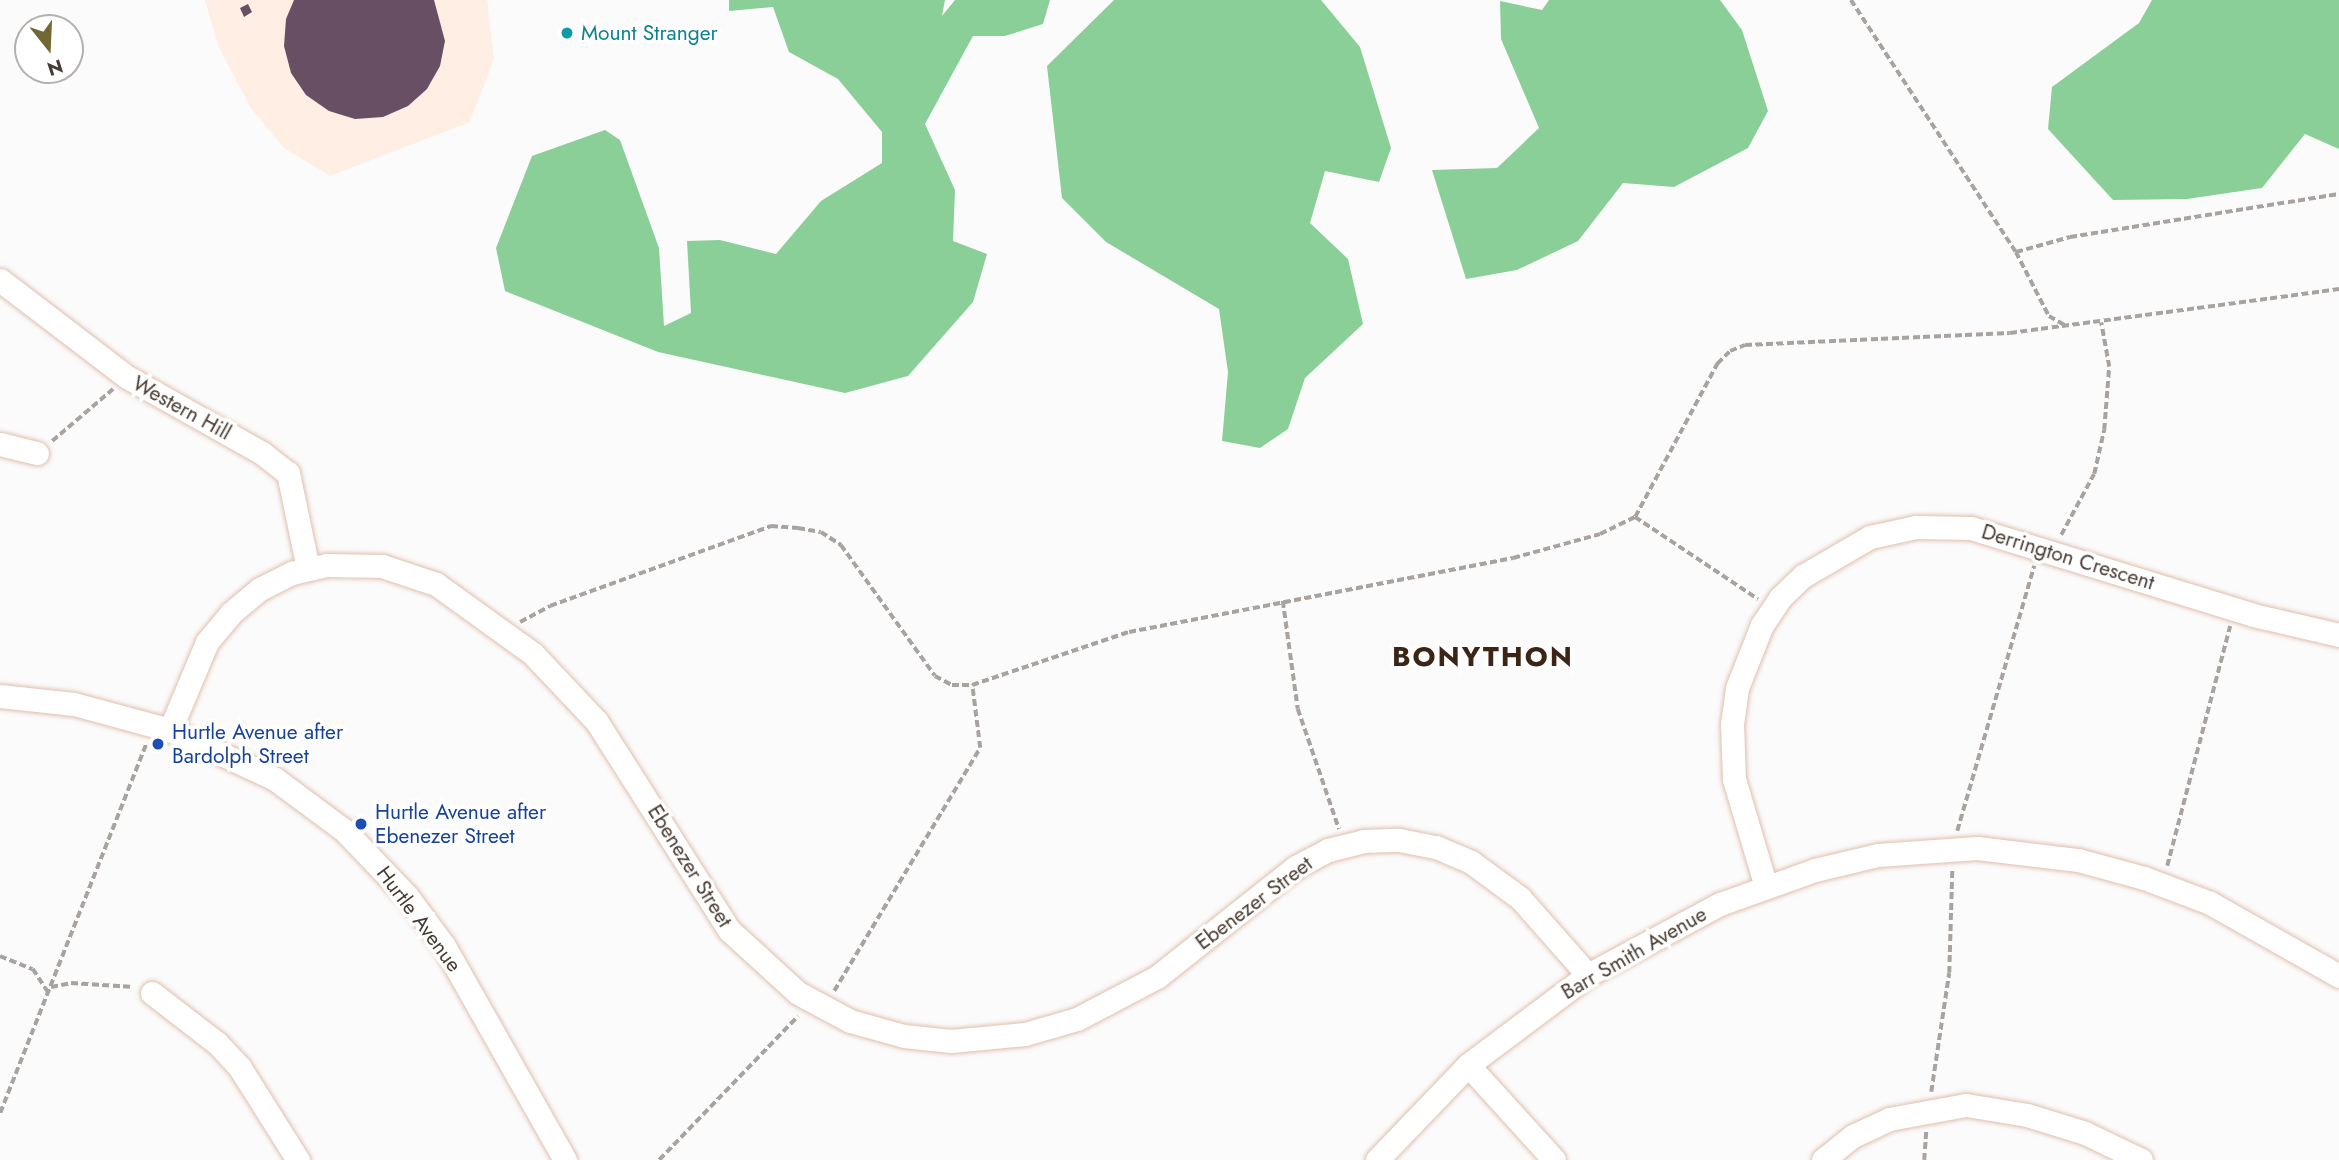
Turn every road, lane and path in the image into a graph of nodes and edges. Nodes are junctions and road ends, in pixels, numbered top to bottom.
1 (1851, 0) edge
2 (2339, 194) edge
3 (2016, 252) junction
4 (0, 280) edge
5 (2339, 289) edge
6 (2101, 323) junction
7 (2068, 326) junction
8 (127, 377) junction
9 (0, 443) edge
10 (37, 453) joint
11 (1635, 517) junction
12 (2066, 529) dead end
13 (308, 569) junction
14 (1283, 601) junction
15 (1773, 608) junction
16 (2239, 624) dead end
17 (510, 634) junction
18 (2339, 635) edge
19 (972, 685) junction
20 (0, 696) edge
21 (164, 736) junction
22 (1345, 846) junction
23 (1952, 864) dead end
24 (1942, 865) dead end
25 (2161, 883) junction
26 (1766, 887) junction
27 (0, 956) edge
28 (1588, 975) junction
29 (2339, 976) edge
30 (49, 990) junction
31 (152, 993) joint
32 (814, 1009) junction
33 (1468, 1065) junction
34 (0, 1113) edge
35 (298, 1160) edge
36 (565, 1160) edge
37 (659, 1160) edge
38 (1377, 1160) edge
39 (1554, 1160) edge
40 (1823, 1160) edge
41 (2141, 1160) edge

1 - 3 path
2 - 3 path
3 - 7 path
4 - 8 street, Western Hill
5 - 6 path
6 - 7 path
6 - 12 path
7 - 11 path
8 - 10 path
8 - 13 street, Western Hill
9 - 10 street
11 - 14 path
11 - 15 path
13 - 17 street, Ebenezer Street
13 - 21 street, Ebenezer Street
14 - 19 path
14 - 22 path
15 - 18 street, Derrington Crescent
15 - 26 street, Derrington Crescent
16 - 25 path
17 - 19 path
17 - 32 street, Ebenezer Street
19 - 32 path
20 - 21 street, Hurtle Avenue
21 - 30 path
21 - 36 street, Hurtle Avenue
22 - 28 street, Ebenezer Street
22 - 32 street, Ebenezer Street
23 - 24 path
25 - 26 street, Barr Smith Avenue
25 - 29 street, Barr Smith Avenue
26 - 28 street, Barr Smith Avenue
27 - 30 path
28 - 33 street, Barr Smith Avenue
30 - 31 path
30 - 34 path
31 - 35 street
32 - 37 path
33 - 38 street, Barr Smith Avenue
33 - 39 street
40 - 41 street

